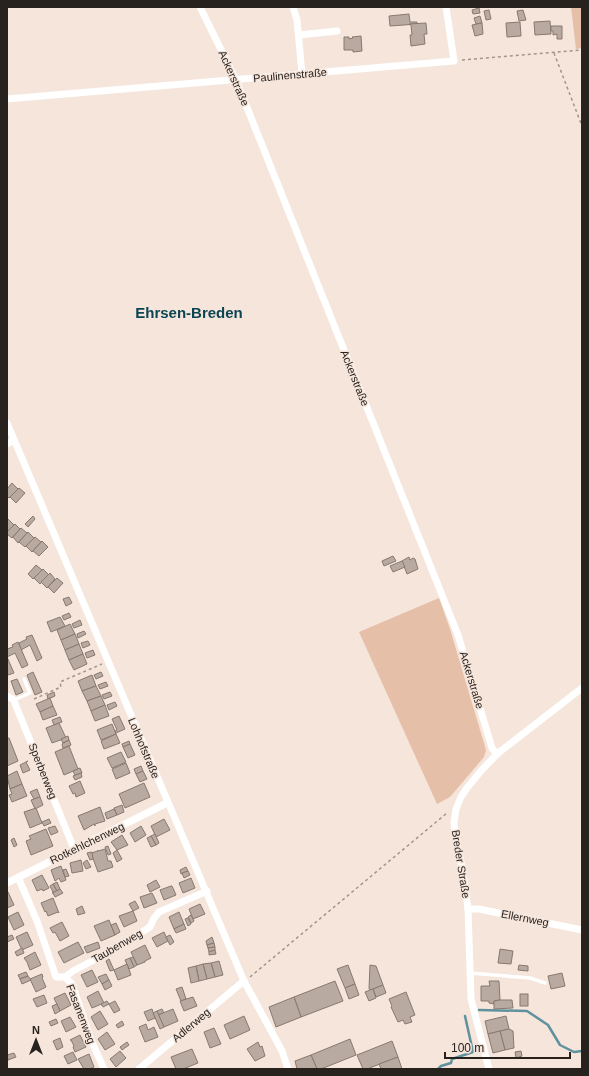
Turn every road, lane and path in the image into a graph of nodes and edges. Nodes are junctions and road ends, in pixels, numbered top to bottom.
1 (200, 7) edge
2 (293, 7) edge
3 (446, 7) edge
4 (337, 31) dead end
5 (299, 35) junction
6 (582, 50) edge
7 (554, 53) junction
8 (454, 61) junction
9 (302, 74) junction
10 (236, 80) junction
11 (7, 99) edge
12 (582, 126) edge
13 (7, 423) edge
14 (14, 440) junction
15 (7, 444) edge
16 (108, 662) junction
17 (24, 679) dead end
18 (582, 688) edge
19 (10, 698) edge
20 (29, 701) dead end
21 (497, 754) junction
22 (168, 803) junction
23 (456, 810) junction
24 (74, 849) junction
25 (18, 877) junction
26 (7, 883) edge
27 (207, 891) junction
28 (468, 909) junction
29 (582, 930) edge
30 (470, 973) junction
31 (65, 977) junction
32 (244, 982) junction
33 (545, 983) dead end
34 (286, 1068) edge
35 (104, 1069) edge
36 (139, 1069) edge
37 (489, 1069) edge

1 - 10 street, Ackerstraße
2 - 5 street
3 - 8 street
4 - 5 street
5 - 9 street
6 - 7 path
7 - 8 path
7 - 12 path
8 - 9 street, Paulinenstraße
9 - 10 street, Paulinenstraße
10 - 11 street, Paulinenstraße
10 - 21 street, Ackerstraße
13 - 14 street, Lohhofstraße
14 - 15 street
14 - 16 street, Lohhofstraße
16 - 20 path
16 - 22 street, Lohhofstraße
17 - 19 lane
18 - 21 street, Breder Straße
19 - 24 street, Sperberweg
21 - 23 street, Breder Straße
22 - 24 street, Rotkehlchenweg
22 - 27 street, Lohhofstraße
23 - 28 street, Breder Straße
23 - 32 path
24 - 25 street, Rotkehlchenweg
25 - 26 street, Rotkehlchenweg
25 - 31 street, Fasanenweg
27 - 31 street, Taubenweg
27 - 32 street, Lohhofstraße
28 - 29 street, Ellernweg
28 - 30 street, Breder Straße
30 - 33 lane
30 - 37 street, Breder Straße
31 - 35 street, Fasanenweg
32 - 34 street, Lohhofstraße
32 - 36 street, Adlerweg

